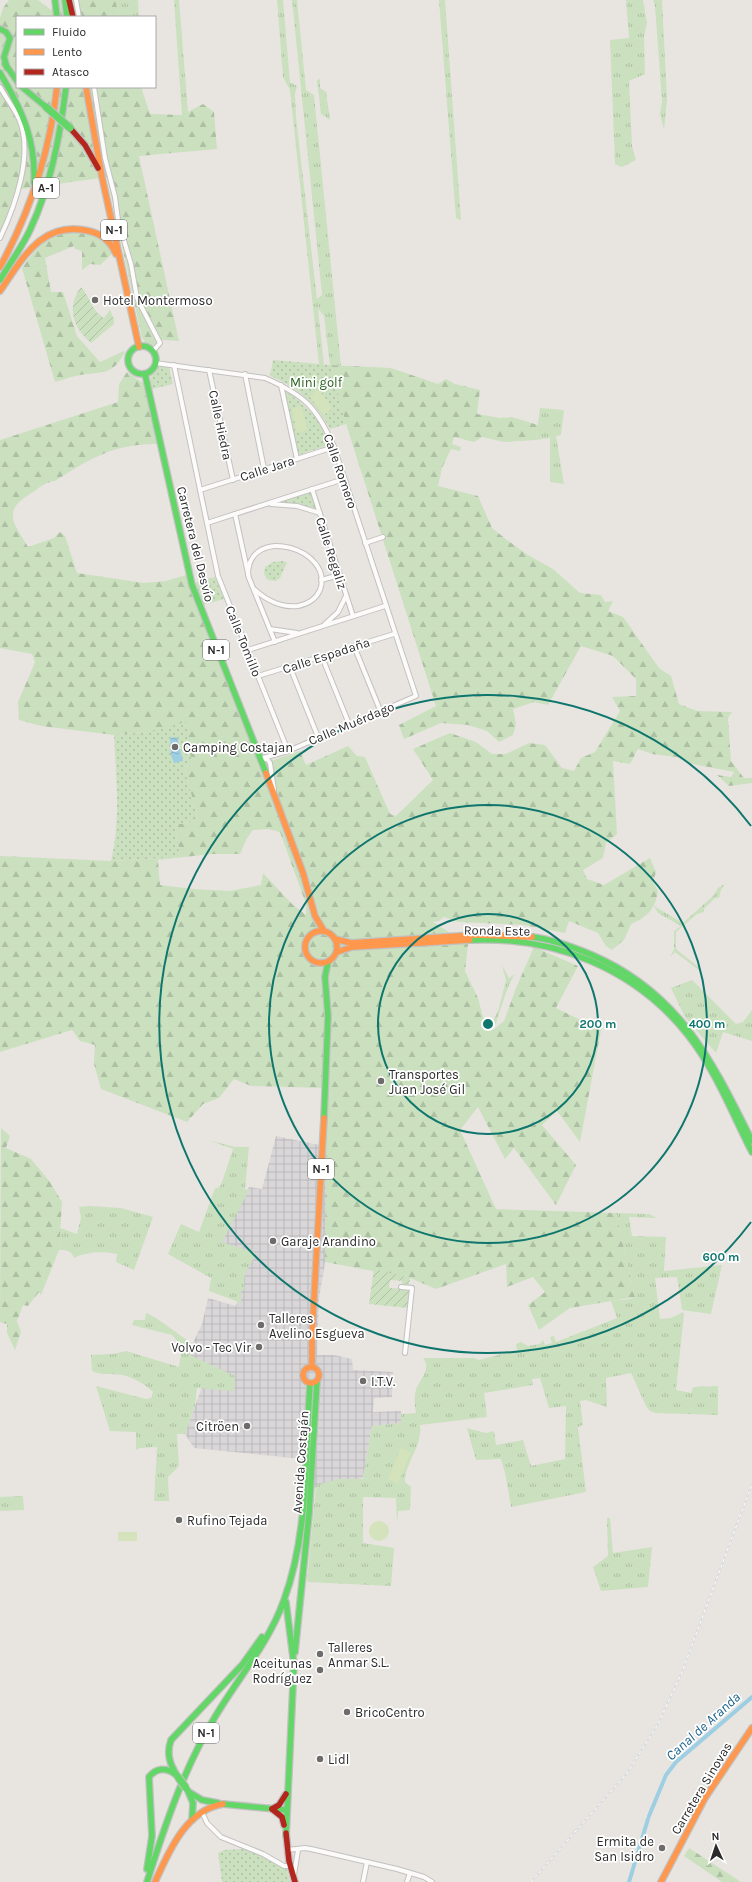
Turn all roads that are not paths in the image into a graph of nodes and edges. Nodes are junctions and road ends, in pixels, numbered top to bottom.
1 (55, 0) edge
2 (65, 0) edge
3 (70, 0) edge
4 (76, 0) edge
5 (57, 16) edge
6 (67, 16) edge
7 (73, 16) edge
8 (79, 16) edge
9 (0, 29) edge
10 (2, 55) edge
11 (0, 73) edge
12 (16, 80) edge
13 (0, 87) edge
14 (23, 88) edge
15 (57, 88) edge
16 (66, 88) edge
17 (86, 88) edge
18 (94, 88) edge
19 (102, 177) junction
20 (24, 219) junction
21 (0, 238) edge
22 (0, 267) edge
23 (0, 280) edge
24 (125, 282) junction
25 (0, 291) edge
26 (139, 347) junction
27 (153, 351) junction
28 (155, 363) junction
29 (174, 365) junction
30 (209, 370) junction
31 (145, 374) junction
32 (245, 374) junction
33 (281, 385) junction
34 (334, 447) junction
35 (297, 459) junction
36 (264, 469) junction
37 (344, 479) junction
38 (233, 480) junction
39 (312, 489) junction
40 (200, 490) junction
41 (266, 503) junction
42 (320, 513) junction
43 (235, 514) junction
44 (207, 523) junction
45 (382, 537) dead end
46 (365, 543) junction
47 (248, 575) junction
48 (340, 575) junction
49 (321, 580) junction
50 (254, 589) junction
51 (346, 596) junction
52 (385, 606) junction
53 (353, 616) junction
54 (320, 627) junction
55 (270, 629) junction
56 (303, 633) junction
57 (394, 634) junction
58 (275, 642) junction
59 (354, 646) junction
60 (248, 650) junction
61 (322, 657) junction
62 (290, 667) junction
63 (258, 676) junction
64 (416, 696) joint
65 (380, 710) junction
66 (349, 724) junction
67 (318, 737) junction
68 (288, 751) junction
69 (261, 759) junction
70 (315, 916) junction
71 (324, 931) junction
72 (312, 933) junction
73 (335, 939) junction
74 (336, 952) junction
75 (316, 962) junction
76 (328, 962) junction
77 (325, 977) junction
78 (752, 1141) edge
79 (752, 1152) edge
80 (401, 1287) dead end
81 (405, 1353) dead end
82 (312, 1367) junction
83 (314, 1382) junction
84 (303, 1543) junction
85 (287, 1591) junction
86 (294, 1665) junction
87 (752, 1728) edge
88 (178, 1777) junction
89 (188, 1790) junction
90 (287, 1790) junction
91 (223, 1804) junction
92 (272, 1809) junction
93 (286, 1810) junction
94 (202, 1812) junction
95 (192, 1820) junction
96 (286, 1836) junction
97 (287, 1850) junction
98 (298, 1850) junction
99 (367, 1862) junction
100 (291, 1866) junction
101 (410, 1873) junction
102 (295, 1880) edge
103 (144, 1882) edge
104 (147, 1882) edge
105 (155, 1882) edge
106 (363, 1882) edge
107 (407, 1882) edge
108 (432, 1882) edge
109 (661, 1882) edge

1 - 5 main road
2 - 6 main road
3 - 7 main road
4 - 8 street
9 - 10 main road
10 - 12 main road
11 - 20 main road
13 - 21 street
14 - 19 main road, N-1, bridge
15 - 20 main road, A-1
16 - 23 main road, A-1
17 - 19 main road
18 - 27 street
19 - 24 main road, N-1
20 - 22 main road, A-1
24 - 25 main road
24 - 26 main road, N-1
26 - 27 main road
26 - 31 main road
27 - 28 main road
28 - 29 street, Calle Romero
28 - 31 main road
29 - 30 street, Calle Romero
29 - 40 street, Calle Tomillo
30 - 32 street, Calle Romero
30 - 38 street, Calle Hiedra
31 - 69 main road, Carretera del Desvío / N-1
32 - 33 street, Calle Romero
32 - 36 street
33 - 34 street, Calle Romero
33 - 35 street
34 - 35 street, Calle Jara
34 - 37 street, Calle Romero
35 - 36 street, Calle Jara
36 - 38 street, Calle Jara
37 - 39 street
37 - 46 street, Calle Romero
38 - 40 street, Calle Jara
39 - 41 street
39 - 42 street, Calle Regaliz
40 - 44 street, Calle Tomillo
41 - 42 street
41 - 43 street
42 - 48 street, Calle Regaliz
43 - 44 street
43 - 47 street
44 - 60 street, Calle Tomillo
45 - 46 street
46 - 52 street, Calle Romero
47 - 49 street
47 - 50 street
48 - 49 street
48 - 51 street, Calle Regaliz
49 - 50 street
50 - 55 street
51 - 53 street, Calle Regaliz
51 - 54 street
52 - 53 street
52 - 57 street, Calle Romero
53 - 54 street
54 - 56 street
55 - 56 street
55 - 58 street
56 - 58 street
57 - 59 street, Calle Espadaña
57 - 64 street, Calle Romero
58 - 60 street
59 - 61 street, Calle Espadaña
59 - 65 street
60 - 63 street, Calle Tomillo
61 - 62 street, Calle Espadaña
61 - 66 street
62 - 63 street, Calle Espadaña
62 - 67 street
63 - 68 street, Calle Tomillo
64 - 65 street, Calle Muérdago
65 - 66 street, Calle Muérdago
66 - 67 street, Calle Muérdago
67 - 68 street, Calle Muérdago
68 - 69 street, Calle Muérdago
69 - 70 main road, Carretera del Desvío / N-1
70 - 71 main road, Carretera del Desvío / N-1
70 - 72 main road, Carretera del Desvío / N-1
71 - 72 main road
71 - 73 main road, N-1
72 - 75 main road, N-1
73 - 74 main road
73 - 78 main road, Ronda Este
74 - 76 main road, N-1
74 - 79 main road, Ronda Este
75 - 76 main road
75 - 77 main road, N-1
76 - 77 main road, N-1
77 - 82 main road, N-1
80 - 81 street
82 - 83 main road
82 - 83 main road
83 - 84 main road, Avenida Costaján
84 - 85 main road
84 - 86 main road
85 - 86 main road
85 - 88 main road, N-1
85 - 104 main road, N-1
86 - 90 main road
87 - 109 main road, Carretera Sinovas
88 - 89 main road, N-1, bridge
88 - 103 main road
89 - 91 main road, N-1
89 - 95 main road, N-1
90 - 92 main road
90 - 93 main road
91 - 92 main road
91 - 94 main road
92 - 93 main road
92 - 96 main road
93 - 96 main road
94 - 95 main road
94 - 100 street
95 - 105 main road
96 - 97 main road
97 - 98 street
97 - 100 main road
98 - 99 street
98 - 102 street
99 - 101 street
99 - 106 street
100 - 102 main road
101 - 107 street
101 - 108 street

